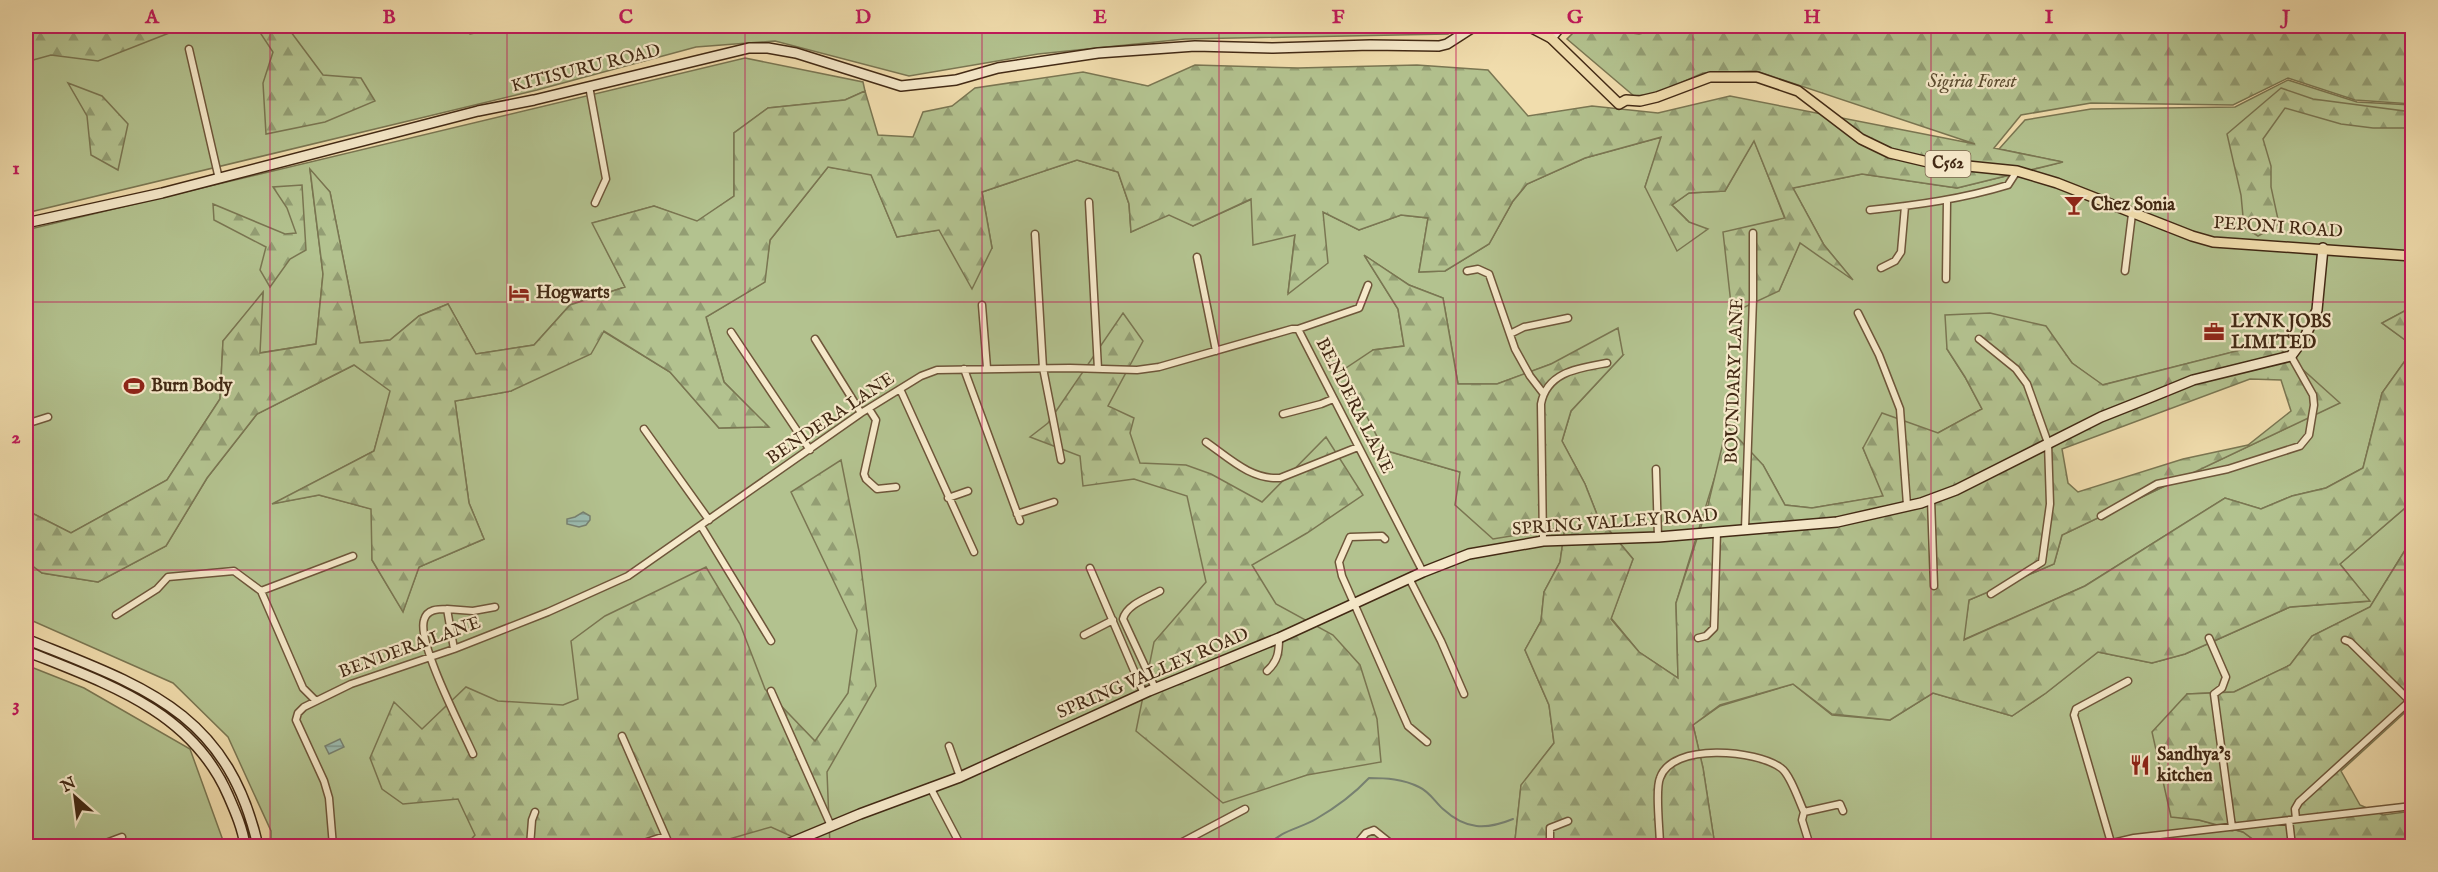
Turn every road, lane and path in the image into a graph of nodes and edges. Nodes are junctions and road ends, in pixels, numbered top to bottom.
1 (1476, 26) edge
2 (1528, 26) edge
3 (1561, 26) edge
4 (1551, 38) junction
5 (189, 49) dead end
6 (589, 86) junction
7 (2017, 171) junction
8 (219, 179) junction
9 (1947, 201) junction
10 (1089, 202) dead end
11 (596, 204) dead end
12 (1905, 206) junction
13 (1870, 210) dead end
14 (2133, 214) junction
15 (26, 223) edge
16 (1753, 233) dead end
17 (1035, 234) dead end
18 (2323, 248) junction
19 (2412, 256) edge
20 (1197, 257) dead end
21 (1881, 268) dead end
22 (1467, 271) dead end
23 (2125, 271) dead end
24 (1946, 279) dead end
25 (1368, 285) dead end
26 (982, 305) dead end
27 (1858, 313) dead end
28 (1568, 318) dead end
29 (1298, 330) junction
30 (731, 332) dead end
31 (1510, 334) junction
32 (815, 339) dead end
33 (1979, 339) dead end
34 (1216, 351) junction
35 (2291, 356) junction
36 (1607, 363) dead end
37 (987, 368) junction
38 (1043, 368) junction
39 (964, 369) junction
40 (1098, 369) junction
41 (900, 390) junction
42 (1543, 393) junction
43 (1333, 399) junction
44 (869, 409) junction
45 (861, 413) junction
46 (1283, 414) dead end
47 (48, 417) dead end
48 (26, 424) edge
49 (644, 429) dead end
50 (1206, 442) dead end
51 (2048, 443) junction
52 (1358, 447) junction
53 (810, 450) junction
54 (1061, 460) dead end
55 (1656, 469) dead end
56 (896, 487) dead end
57 (968, 490) dead end
58 (948, 498) junction
59 (1931, 499) junction
60 (1054, 502) dead end
61 (1907, 505) junction
62 (2101, 516) dead end
63 (709, 520) junction
64 (701, 526) junction
65 (1745, 529) junction
66 (1717, 532) junction
67 (1658, 537) junction
68 (1385, 539) dead end
69 (1543, 541) junction
70 (974, 552) dead end
71 (353, 556) dead end
72 (1090, 568) dead end
73 (1423, 572) junction
74 (1410, 580) junction
75 (1934, 586) dead end
76 (261, 591) junction
77 (1160, 591) dead end
78 (1991, 594) dead end
79 (1353, 603) junction
80 (495, 607) dead end
81 (447, 609) junction
82 (116, 615) dead end
83 (1113, 621) junction
84 (1084, 635) dead end
85 (1279, 638) junction
86 (1698, 638) dead end
87 (2209, 638) dead end
88 (26, 639) edge
89 (2345, 639) dead end
90 (771, 641) dead end
91 (454, 649) junction
92 (26, 651) edge
93 (429, 656) junction
94 (1267, 671) dead end
95 (2128, 681) dead end
96 (1155, 688) junction
97 (771, 691) dead end
98 (1144, 694) junction
99 (1464, 694) dead end
100 (315, 700) junction
101 (2411, 700) edge
102 (622, 736) dead end
103 (1427, 742) dead end
104 (949, 746) dead end
105 (473, 754) dead end
106 (960, 777) junction
107 (930, 787) junction
108 (2412, 806) edge
109 (1245, 809) dead end
110 (1843, 811) dead end
111 (535, 812) dead end
112 (1804, 812) junction
113 (2292, 820) junction
114 (1568, 821) dead end
115 (831, 826) junction
116 (2232, 827) junction
117 (665, 836) junction
118 (122, 837) dead end
119 (798, 844) edge
120 (2112, 845) edge
121 (98, 846) edge
122 (245, 846) edge
123 (258, 846) edge
124 (333, 846) edge
125 (530, 846) edge
126 (635, 846) edge
127 (670, 846) edge
128 (783, 846) edge
129 (961, 846) edge
130 (1175, 846) edge
131 (1355, 846) edge
132 (1394, 846) edge
133 (1550, 846) edge
134 (1660, 846) edge
135 (1810, 846) edge
136 (2100, 846) edge
137 (2292, 846) edge

1 - 6 street, KITISURU ROAD
2 - 4 main road, PEPONI ROAD / C562
3 - 4 street
4 - 7 main road, PEPONI ROAD / C562
5 - 8 street
6 - 8 street, KITISURU ROAD
6 - 11 street
7 - 9 street
7 - 14 main road, PEPONI ROAD / C562
8 - 15 street, KITISURU ROAD
9 - 12 street
9 - 24 street
10 - 40 street
12 - 13 street
12 - 21 street
14 - 18 main road, PEPONI ROAD / C562
14 - 23 street
16 - 65 street, BOUNDARY LANE
17 - 38 street
18 - 19 main road, PEPONI ROAD / C562
18 - 35 street
20 - 34 street
22 - 31 street
25 - 29 street
26 - 37 street
27 - 61 street
28 - 31 street
29 - 34 street, BENDERA LANE
29 - 43 street, BENDERA LANE
30 - 53 street
31 - 42 street
32 - 45 street
33 - 51 street
34 - 40 street, BENDERA LANE
35 - 51 street, SPRING VALLEY ROAD
35 - 62 street
36 - 42 street
37 - 38 street, BENDERA LANE
37 - 39 street, BENDERA LANE
38 - 40 street, BENDERA LANE
38 - 54 street
39 - 41 street, BENDERA LANE
39 - 60 street
41 - 44 street, BENDERA LANE
41 - 58 street
42 - 69 street
43 - 46 street
43 - 52 street, BENDERA LANE
44 - 45 street, BENDERA LANE
44 - 56 street
45 - 53 street, BENDERA LANE
47 - 48 street
49 - 63 street
50 - 52 street
51 - 59 street, SPRING VALLEY ROAD
51 - 78 street
52 - 73 street, BENDERA LANE
53 - 63 street, BENDERA LANE
55 - 67 street
57 - 58 street
58 - 70 street
59 - 61 street, SPRING VALLEY ROAD
59 - 75 street
61 - 65 street, SPRING VALLEY ROAD
63 - 64 street, BENDERA LANE
64 - 90 street
64 - 91 street, BENDERA LANE
65 - 66 street, SPRING VALLEY ROAD
66 - 67 street, SPRING VALLEY ROAD
66 - 86 street
67 - 69 street, SPRING VALLEY ROAD
68 - 79 street
69 - 73 street, SPRING VALLEY ROAD
71 - 76 street
72 - 83 street
73 - 74 street, SPRING VALLEY ROAD
74 - 79 street, SPRING VALLEY ROAD
74 - 99 street
76 - 82 street
76 - 100 street
77 - 96 street
79 - 85 street, SPRING VALLEY ROAD
79 - 103 street
80 - 81 street
81 - 91 street
81 - 93 street
83 - 84 street
83 - 98 street
85 - 94 street
85 - 96 street, SPRING VALLEY ROAD
87 - 116 street
88 - 123 street
89 - 101 street
91 - 93 street, BENDERA LANE
92 - 122 street
93 - 100 street, BENDERA LANE
93 - 105 street
95 - 120 street
96 - 98 street, SPRING VALLEY ROAD
97 - 115 street
98 - 106 street, SPRING VALLEY ROAD
100 - 124 street, BENDERA LANE
101 - 113 street
102 - 117 street
104 - 106 street
106 - 107 street, SPRING VALLEY ROAD
107 - 115 street, SPRING VALLEY ROAD
107 - 129 street
108 - 113 street
109 - 130 street
110 - 112 street
111 - 125 street
112 - 134 street
112 - 135 street
113 - 116 street
113 - 137 street
114 - 133 street
115 - 119 street, SPRING VALLEY ROAD
116 - 120 street
117 - 126 street
117 - 127 street
118 - 121 street
119 - 128 street, SPRING VALLEY ROAD
120 - 136 street
131 - 132 street

